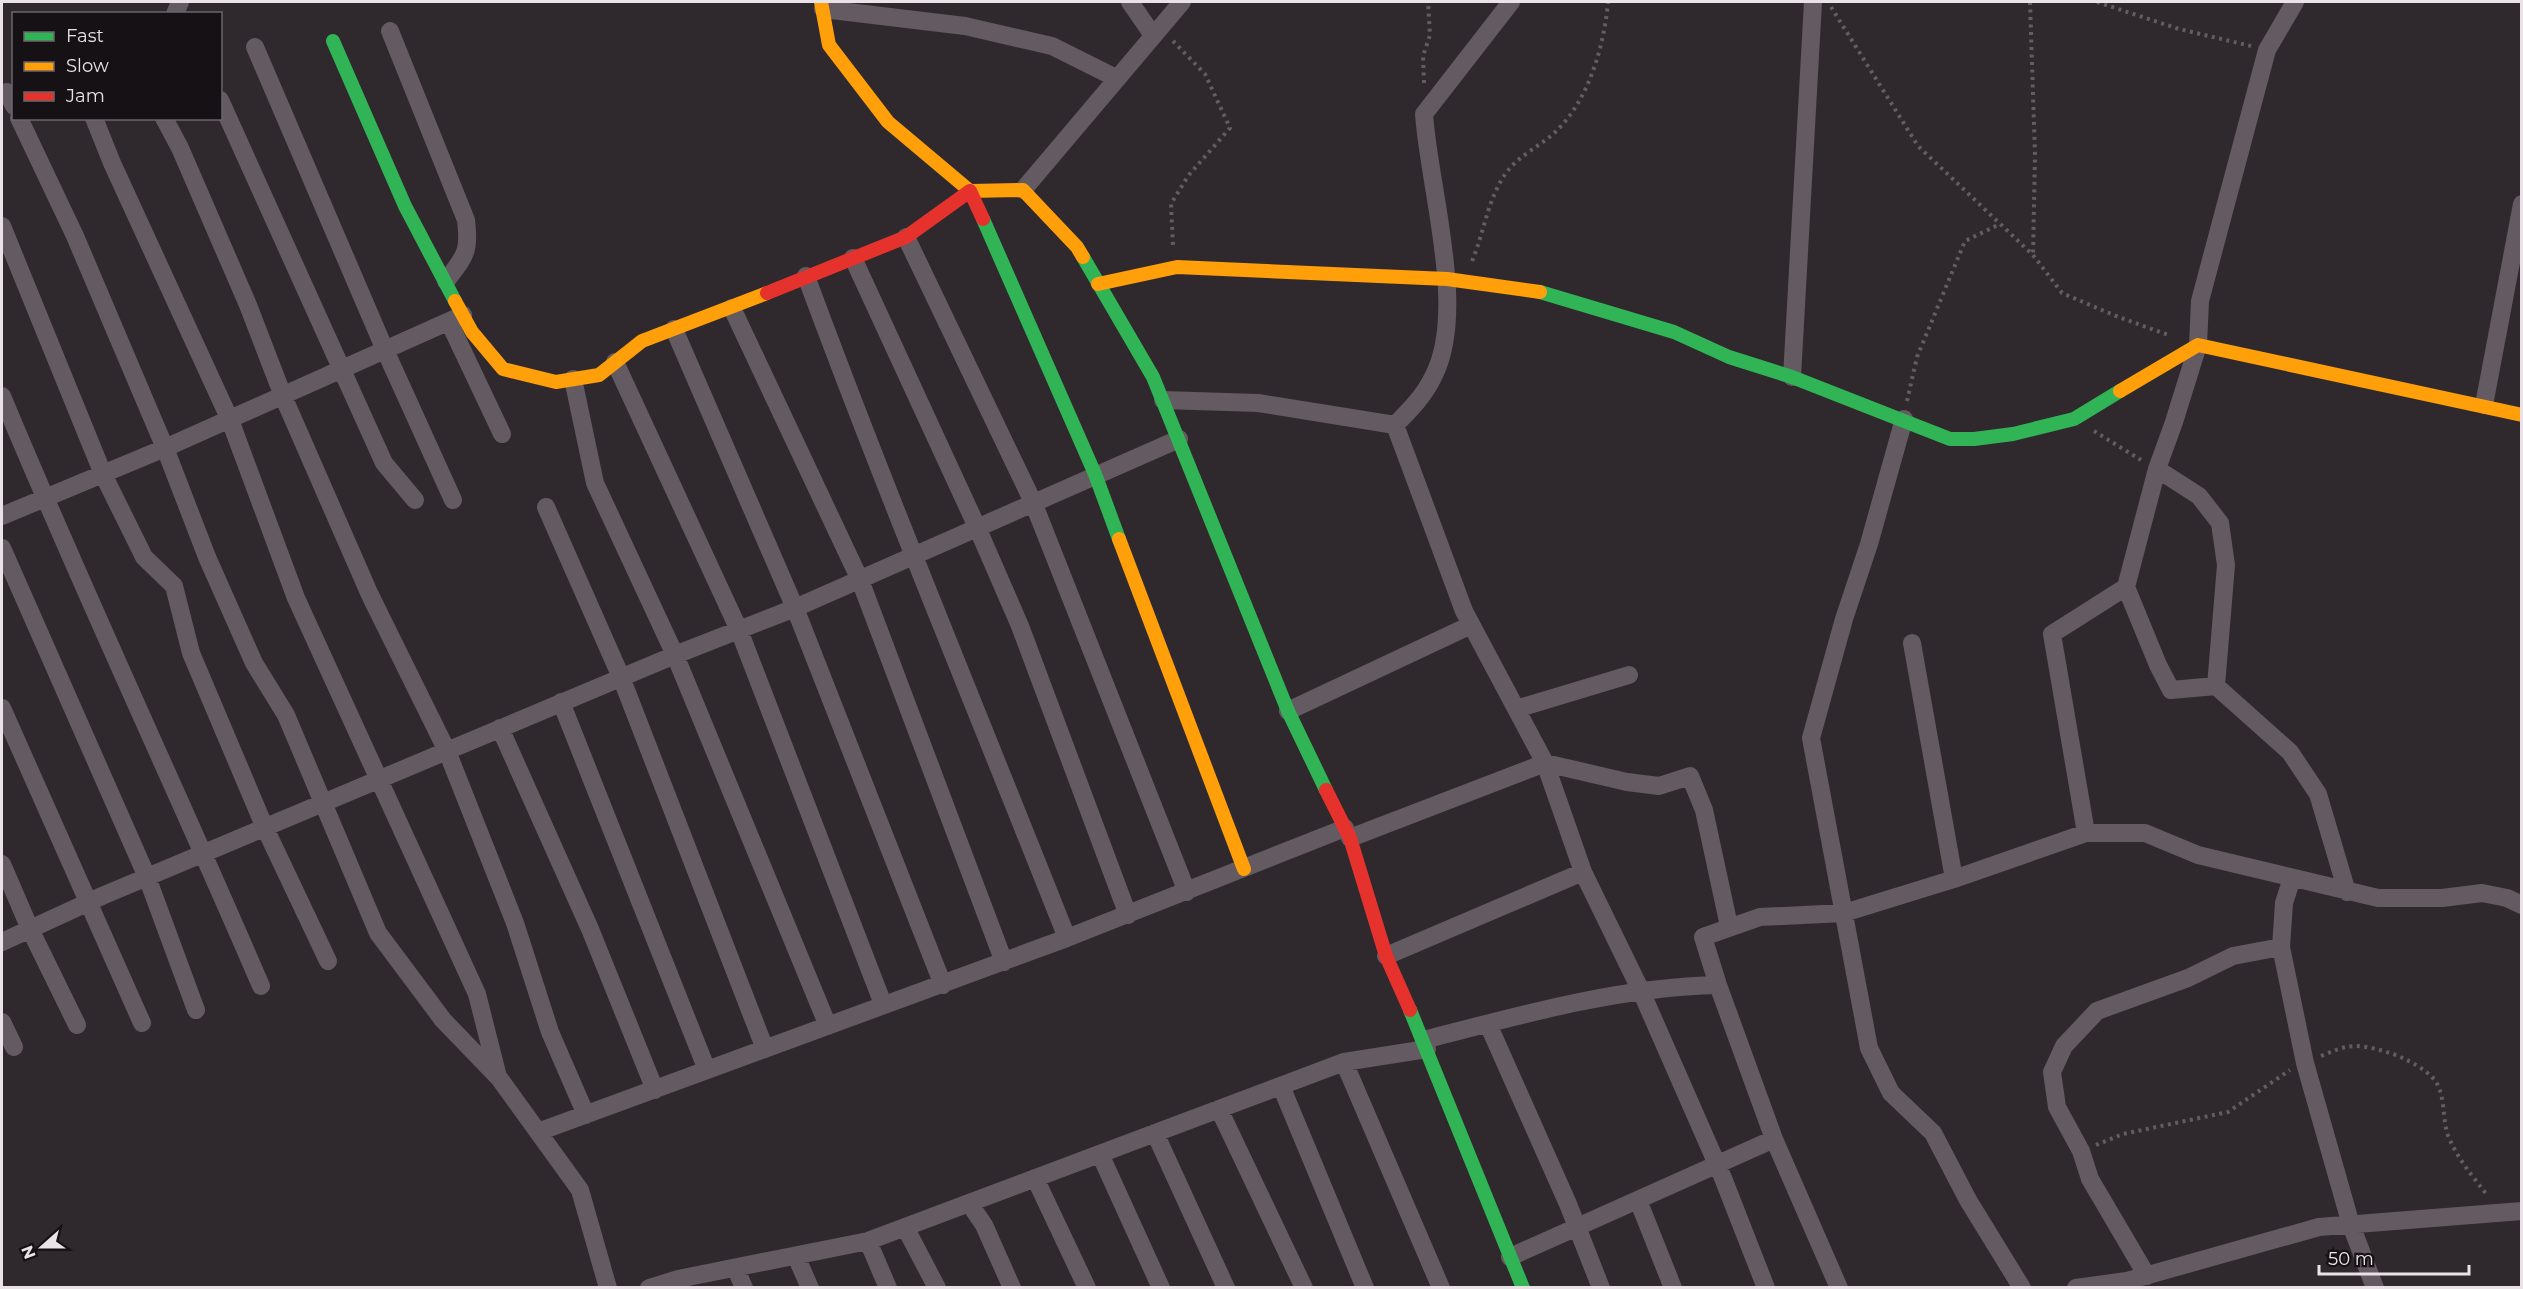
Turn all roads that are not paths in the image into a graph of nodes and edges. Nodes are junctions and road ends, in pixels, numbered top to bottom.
1 (1130, 2) edge
2 (1182, 2) edge
3 (1511, 2) edge
4 (1813, 2) edge
5 (2295, 2) edge
6 (822, 5) edge
7 (1156, 30) junction
8 (390, 31) dead end
9 (333, 41) dead end
10 (255, 47) dead end
11 (1116, 78) junction
12 (222, 104) edge
13 (20, 120) edge
14 (95, 120) edge
15 (165, 120) edge
16 (1023, 190) junction
17 (970, 191) junction
18 (2522, 204) edge
19 (2, 226) edge
20 (906, 237) junction
21 (853, 258) junction
22 (806, 276) junction
23 (1447, 279) junction
24 (446, 281) junction
25 (1098, 284) junction
26 (732, 308) junction
27 (456, 319) junction
28 (674, 329) junction
29 (2198, 345) junction
30 (385, 350) junction
31 (615, 362) junction
32 (342, 370) junction
33 (1792, 377) junction
34 (573, 379) junction
35 (2, 396) edge
36 (283, 396) junction
37 (1163, 400) junction
38 (2484, 405) junction
39 (2522, 415) edge
40 (1904, 419) junction
41 (230, 420) junction
42 (1395, 425) junction
43 (502, 434) dead end
44 (1179, 439) junction
45 (165, 448) junction
46 (2157, 469) junction
47 (103, 474) junction
48 (1095, 474) junction
49 (44, 498) junction
50 (415, 500) dead end
51 (453, 500) dead end
52 (1033, 502) junction
53 (546, 507) dead end
54 (2, 516) edge
55 (977, 527) junction
56 (2, 548) edge
57 (915, 554) junction
58 (860, 579) junction
59 (2126, 587) junction
60 (795, 608) junction
61 (1471, 625) junction
62 (739, 630) junction
63 (1912, 643) dead end
64 (675, 654) junction
65 (1629, 675) dead end
66 (621, 677) junction
67 (2216, 686) junction
68 (561, 702) junction
69 (2, 708) edge
70 (1516, 709) junction
71 (1288, 711) junction
72 (500, 728) junction
73 (447, 751) junction
74 (1545, 763) junction
75 (378, 780) junction
76 (324, 803) junction
77 (265, 828) junction
78 (1347, 833) junction
79 (2086, 833) junction
80 (204, 853) junction
81 (2, 864) edge
82 (1244, 868) junction
83 (1583, 872) junction
84 (147, 877) junction
85 (2292, 878) junction
86 (1954, 879) junction
87 (1187, 891) junction
88 (2347, 892) junction
89 (87, 903) junction
90 (2522, 905) edge
91 (1844, 913) junction
92 (1128, 915) junction
93 (1729, 926) junction
94 (30, 929) junction
95 (1067, 938) junction
96 (2, 942) edge
97 (2282, 947) junction
98 (1386, 956) junction
99 (328, 961) dead end
100 (1004, 962) junction
101 (943, 985) junction
102 (1718, 985) junction
103 (261, 986) dead end
104 (1641, 991) junction
105 (883, 1004) junction
106 (196, 1010) dead end
107 (2, 1022) edge
108 (142, 1023) dead end
109 (1488, 1024) junction
110 (77, 1025) dead end
111 (828, 1026) junction
112 (1426, 1045) junction
113 (14, 1047) dead end
114 (765, 1049) junction
115 (1344, 1062) junction
116 (707, 1070) junction
117 (499, 1078) junction
118 (1281, 1086) junction
119 (655, 1089) junction
120 (1219, 1109) junction
121 (586, 1115) junction
122 (538, 1132) junction
123 (1155, 1133) junction
124 (1774, 1139) junction
125 (1100, 1154) junction
126 (1717, 1165) junction
127 (1035, 1178) junction
128 (1638, 1200) junction
129 (969, 1203) junction
130 (2513, 1212) edge
131 (2351, 1225) junction
132 (905, 1227) junction
133 (1577, 1227) junction
134 (868, 1241) junction
135 (796, 1256) junction
136 (1510, 1257) junction
137 (736, 1269) junction
138 (2147, 1276) junction
139 (2127, 1284) edge
140 (660, 1286) edge
141 (608, 1287) edge
142 (744, 1287) edge
143 (810, 1287) edge
144 (888, 1287) edge
145 (937, 1287) edge
146 (1012, 1287) edge
147 (1087, 1287) edge
148 (1161, 1287) edge
149 (1226, 1287) edge
150 (1304, 1287) edge
151 (1365, 1287) edge
152 (1441, 1287) edge
153 (1523, 1287) edge
154 (1601, 1287) edge
155 (1673, 1287) edge
156 (1767, 1287) edge
157 (1839, 1287) edge
158 (2022, 1287) edge
159 (2076, 1287) edge
160 (2375, 1287) edge

1 - 7 street
2 - 7 street
3 - 23 street
4 - 33 street
5 - 29 street
6 - 11 street
6 - 17 street
7 - 11 street
8 - 24 street
9 - 24 street
10 - 30 street
11 - 16 street
12 - 32 street
13 - 45 street
14 - 41 street
15 - 36 street
16 - 17 street
16 - 25 street
17 - 20 street
17 - 48 street
18 - 38 street
19 - 47 street
20 - 21 street
20 - 52 street
21 - 22 street
21 - 55 street
22 - 26 street
22 - 57 street
23 - 25 street
23 - 33 street
23 - 42 street
24 - 27 street
25 - 37 street
26 - 28 street
26 - 58 street
27 - 30 street
27 - 34 street
27 - 43 street
28 - 31 street
28 - 60 street
29 - 38 street
29 - 40 street
29 - 46 street
30 - 32 street
30 - 51 street
31 - 34 street
31 - 62 street
32 - 36 street
32 - 50 street
33 - 40 street
34 - 64 street
35 - 49 street
36 - 41 street
36 - 73 street
37 - 42 street
37 - 44 street
38 - 39 street
40 - 91 street
41 - 45 street
41 - 75 street
42 - 61 street
44 - 48 street
44 - 71 street
45 - 47 street
45 - 76 street
46 - 59 street
46 - 67 street
47 - 49 street
47 - 77 street
48 - 52 street
48 - 82 street
49 - 54 street
49 - 80 street
52 - 55 street
52 - 87 street
53 - 66 street
55 - 57 street
55 - 92 street
56 - 84 street
57 - 58 street
57 - 95 street
58 - 60 street
58 - 100 street
59 - 67 street
59 - 79 street
60 - 62 street
60 - 101 street
61 - 70 street
61 - 71 street
62 - 64 street
62 - 105 street
63 - 86 street
64 - 66 street
64 - 111 street
65 - 70 street
66 - 68 street
66 - 114 street
67 - 88 street
68 - 72 street
68 - 116 street
69 - 89 street
70 - 74 street
71 - 78 street
72 - 73 street
72 - 119 street
73 - 75 street
73 - 121 street
74 - 78 street
74 - 83 street
74 - 93 street
75 - 76 street
75 - 117 street
76 - 77 street
76 - 117 street
77 - 80 street
77 - 99 street
78 - 82 street
78 - 98 street
79 - 85 street
79 - 86 street
80 - 84 street
80 - 103 street
81 - 94 street
82 - 87 street
83 - 98 street
83 - 104 street
84 - 89 street
84 - 106 street
85 - 88 street
85 - 97 street
86 - 91 street
87 - 92 street
88 - 90 street
89 - 94 street
89 - 108 street
91 - 93 street
91 - 158 street
92 - 95 street
93 - 102 street
94 - 96 street
94 - 110 street
95 - 100 street
97 - 131 street
97 - 138 street
98 - 112 street
100 - 101 street
101 - 105 street
102 - 104 street
102 - 124 street
104 - 109 street
104 - 126 street
105 - 111 street
107 - 113 street
109 - 112 street
109 - 133 street
111 - 114 street
112 - 115 street
112 - 136 street
114 - 116 street
115 - 118 street
115 - 152 street
116 - 119 street
117 - 122 street
118 - 120 street
118 - 151 street
119 - 121 street
120 - 123 street
120 - 150 street
121 - 122 street
122 - 141 street
123 - 125 street
123 - 149 street
124 - 126 street
124 - 157 street
125 - 127 street
125 - 148 street
126 - 128 street
126 - 156 street
127 - 129 street
127 - 147 street
128 - 133 street
128 - 155 street
129 - 132 street
129 - 146 street
130 - 131 street
131 - 138 street
131 - 160 street
132 - 134 street
132 - 145 street
133 - 136 street
133 - 154 street
134 - 135 street
134 - 144 street
135 - 137 street
135 - 143 street
136 - 153 street
137 - 140 street
137 - 142 street
138 - 139 street
139 - 159 street

